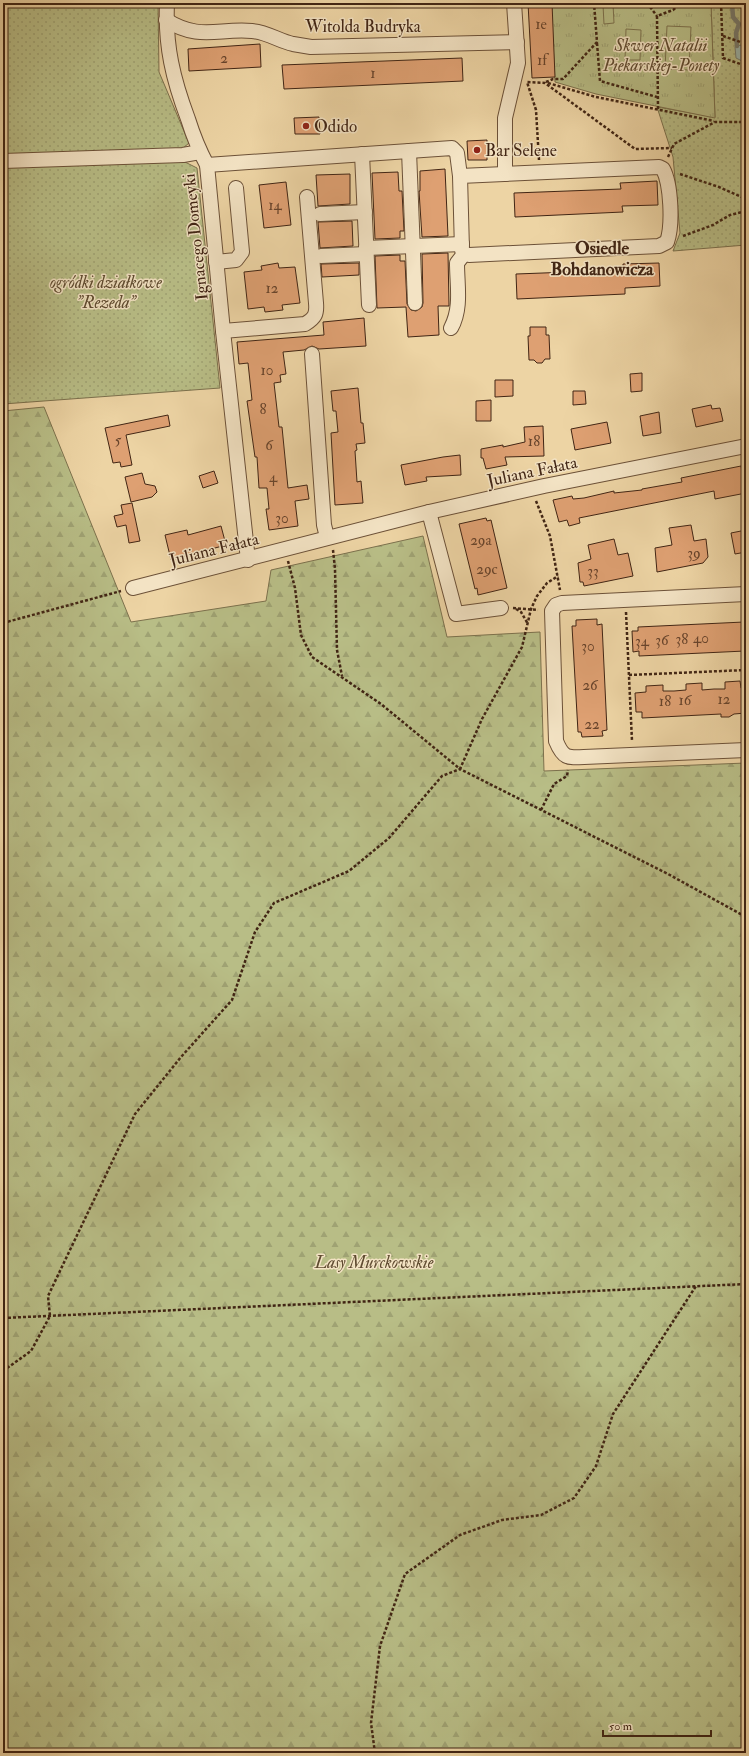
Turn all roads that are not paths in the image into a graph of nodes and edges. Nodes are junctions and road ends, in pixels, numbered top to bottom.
1 (167, 3) edge
2 (514, 3) edge
3 (166, 20) junction
4 (516, 42) junction
5 (409, 151) junction
6 (200, 152) junction
7 (362, 154) junction
8 (3, 161) edge
9 (207, 164) junction
10 (505, 174) junction
11 (460, 176) junction
12 (236, 188) dead end
13 (307, 197) dead end
14 (365, 212) junction
15 (320, 214) dead end
16 (412, 246) junction
17 (463, 249) junction
18 (366, 251) junction
19 (321, 256) dead end
20 (216, 262) junction
21 (414, 303) dead end
22 (368, 306) dead end
23 (451, 328) dead end
24 (223, 331) junction
25 (312, 354) dead end
26 (746, 446) edge
27 (429, 512) junction
28 (329, 537) junction
29 (248, 560) junction
30 (133, 588) road end
31 (746, 594) edge
32 (501, 608) road end
33 (746, 750) edge

1 - 3 street, Ignacego Domeyki
2 - 4 street
3 - 4 street, Witolda Budryka
3 - 6 street, Ignacego Domeyki
4 - 10 street
5 - 7 street
5 - 11 street
5 - 16 street
6 - 8 street
6 - 9 street, Ignacego Domeyki
7 - 9 street
7 - 14 street
9 - 20 street, Ignacego Domeyki
10 - 11 street
10 - 17 street
11 - 17 street
12 - 20 street
13 - 24 street
14 - 15 street
14 - 18 street
16 - 17 street
16 - 18 street
16 - 21 street
17 - 23 street
18 - 19 street
18 - 22 street
20 - 24 street, Ignacego Domeyki
24 - 29 street, Ignacego Domeyki
25 - 28 street
26 - 27 street, Juliana Fałata
27 - 28 street, Juliana Fałata
27 - 32 street
28 - 29 street, Juliana Fałata
29 - 30 street, Juliana Fałata
31 - 33 street

